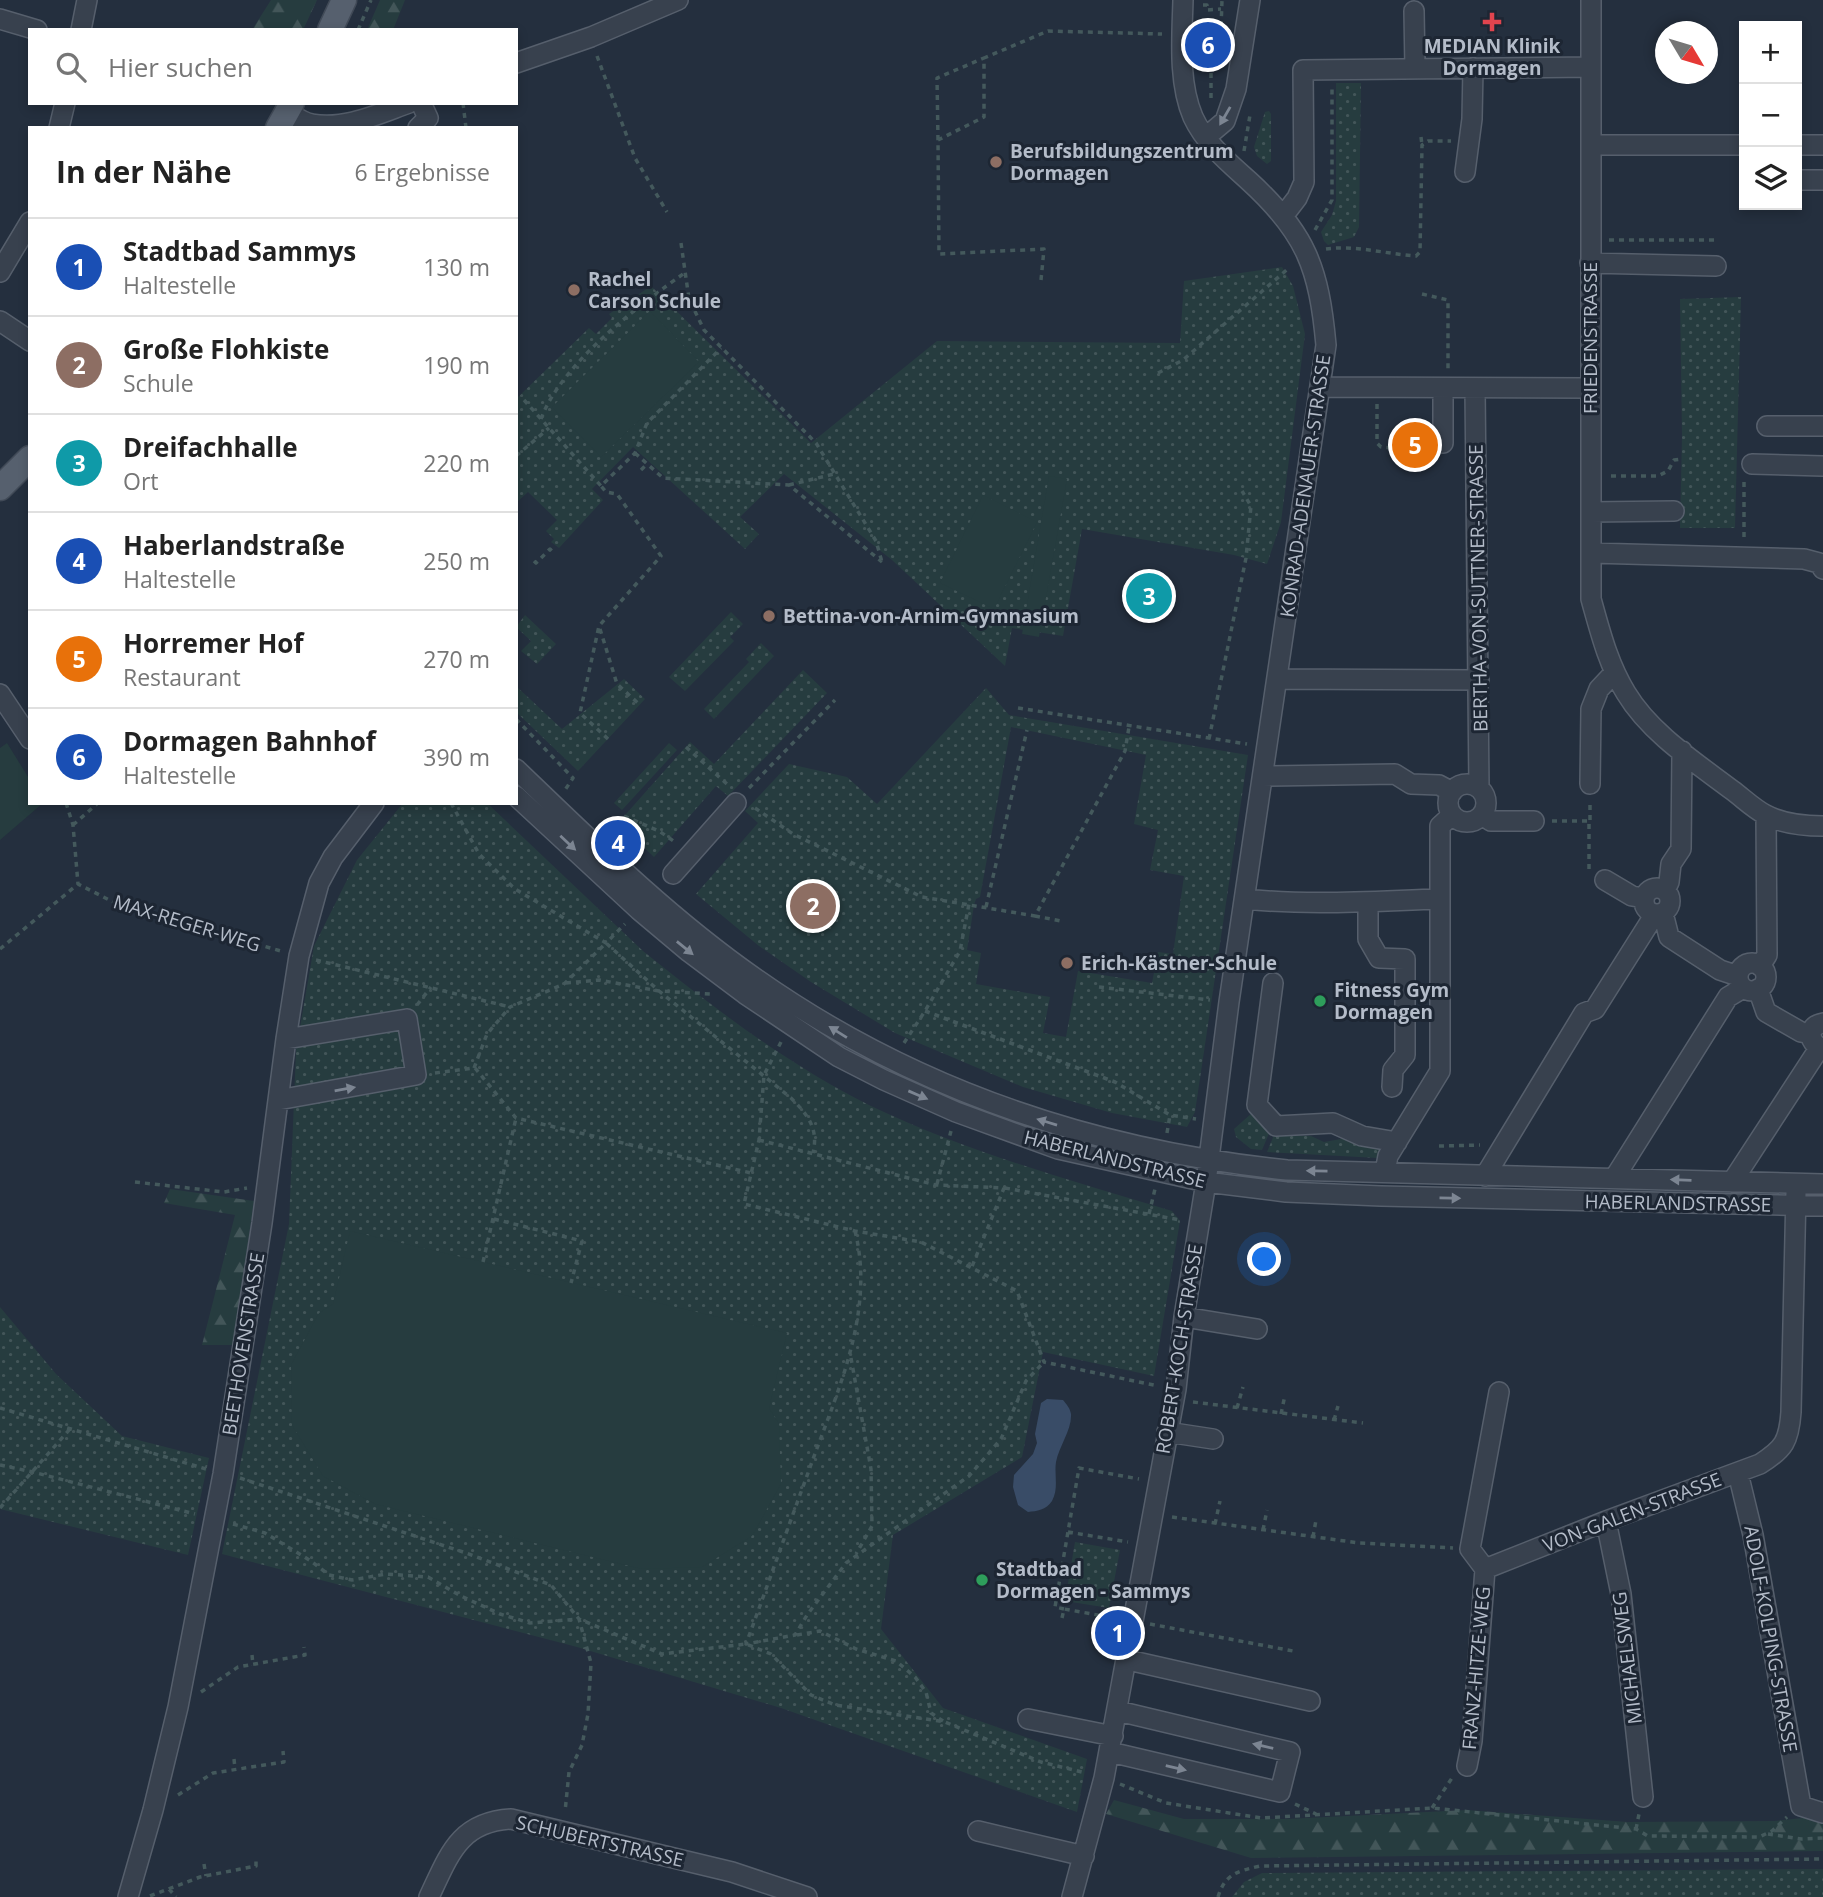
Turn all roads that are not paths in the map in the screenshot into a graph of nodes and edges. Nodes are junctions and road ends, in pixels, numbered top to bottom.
1 (87, 0) edge
2 (344, 0) edge
3 (678, 0) edge
4 (1183, 0) edge
5 (1250, 0) edge
6 (1591, 0) edge
7 (1414, 11) dead end
8 (0, 19) edge
9 (30, 28) edge
10 (81, 28) edge
11 (331, 28) edge
12 (518, 62) edge
13 (1591, 67) junction
14 (1473, 68) junction
15 (1415, 69) junction
16 (65, 105) edge
17 (403, 105) edge
18 (422, 105) edge
19 (286, 114) edge
20 (62, 126) edge
21 (420, 126) edge
22 (1206, 137) junction
23 (1591, 145) junction
24 (1739, 145) edge
25 (1802, 145) edge
26 (1823, 145) edge
27 (1465, 172) dead end
28 (1802, 180) edge
29 (1823, 180) edge
30 (1284, 215) junction
31 (28, 228) edge
32 (1590, 263) junction
33 (1716, 266) dead end
34 (0, 272) edge
35 (0, 321) edge
36 (28, 340) edge
37 (1320, 387) junction
38 (1446, 388) junction
39 (1475, 388) junction
40 (1590, 388) junction
41 (1767, 426) dead end
42 (1823, 426) edge
43 (1443, 443) dead end
44 (28, 460) edge
45 (1823, 466) edge
46 (1748, 471) road end
47 (0, 488) edge
48 (1674, 511) dead end
49 (1591, 512) junction
50 (1592, 553) junction
51 (1823, 569) edge
52 (1614, 673) junction
53 (1277, 679) junction
54 (1479, 680) junction
55 (0, 694) edge
56 (28, 736) edge
57 (1682, 751) junction
58 (518, 771) edge
59 (1263, 776) junction
60 (1590, 784) dead end
61 (1479, 788) junction
62 (1452, 792) junction
63 (518, 798) edge
64 (738, 800) road end
65 (372, 805) edge
66 (1452, 814) junction
67 (1482, 815) junction
68 (1766, 816) junction
69 (1534, 821) road end
70 (1823, 826) edge
71 (673, 874) dead end
72 (1605, 880) road end
73 (1440, 899) junction
74 (1245, 900) junction
75 (1368, 904) junction
76 (1654, 908) junction
77 (1273, 983) dead end
78 (1746, 984) junction
79 (1819, 1038) edge
80 (286, 1039) junction
81 (1392, 1087) dead end
82 (278, 1100) junction
83 (1397, 1142) junction
84 (1208, 1161) junction
85 (1385, 1172) junction
86 (1485, 1176) junction
87 (1615, 1177) junction
88 (1206, 1182) junction
89 (1732, 1182) junction
90 (1796, 1184) junction
91 (1823, 1184) edge
92 (1795, 1205) junction
93 (1823, 1206) edge
94 (1184, 1317) junction
95 (1257, 1329) dead end
96 (1499, 1392) dead end
97 (1167, 1432) junction
98 (1213, 1439) dead end
99 (1738, 1473) junction
100 (1606, 1521) junction
101 (1485, 1569) junction
102 (1128, 1660) junction
103 (1310, 1701) dead end
104 (1118, 1711) junction
105 (1028, 1719) dead end
106 (1111, 1744) junction
107 (1467, 1766) road end
108 (1643, 1797) dead end
109 (1823, 1813) edge
110 (978, 1831) dead end
111 (1084, 1856) junction
112 (128, 1897) edge
113 (429, 1897) edge
114 (807, 1897) edge
115 (1072, 1897) edge

1 - 10 street
2 - 11 main road
3 - 12 street
4 - 22 street, KONRAD-ADENAUER-STRASSE
5 -> 22 street
6 - 13 street, FRIEDENSTRASSE
7 - 15 street
8 - 9 street
13 - 14 street
13 - 23 street, FRIEDENSTRASSE
14 - 15 street
14 - 27 street
15 - 30 street
16 - 20 street
17 - 19 street
18 - 21 street
22 - 30 street, KONRAD-ADENAUER-STRASSE
23 - 24 street
23 - 32 street, FRIEDENSTRASSE
25 - 26 street
28 - 29 street
30 - 37 street, KONRAD-ADENAUER-STRASSE
31 - 34 street
32 - 33 street
32 - 40 street, FRIEDENSTRASSE
35 - 36 street
37 - 38 street
37 - 53 street, KONRAD-ADENAUER-STRASSE
38 - 39 street
38 - 43 street
39 - 40 street
39 - 54 street, BERTHA-VON-SUTTNER-STRASSE
40 - 49 street, FRIEDENSTRASSE
41 - 42 street
44 - 47 main road
45 - 46 street
48 - 49 street
49 - 50 street, FRIEDENSTRASSE
50 - 51 street
50 - 52 street, FRIEDENSTRASSE
52 - 57 street, FRIEDENSTRASSE
52 - 60 street
53 - 54 street
53 - 59 street, KONRAD-ADENAUER-STRASSE
54 - 61 street, BERTHA-VON-SUTTNER-STRASSE
55 - 56 street
57 - 68 street, FRIEDENSTRASSE
57 - 76 street
84 -> 58 street, HABERLANDSTRASSE
59 - 62 street
59 - 74 street, KONRAD-ADENAUER-STRASSE
61 - 62 street
61 - 67 street, BERTHA-VON-SUTTNER-STRASSE
62 - 66 street
63 -> 88 street, HABERLANDSTRASSE
64 - 71 street
65 - 80 street, BEETHOVENSTRASSE
66 - 67 street
66 - 73 street
67 - 69 street
68 - 70 street, FRIEDENSTRASSE
68 - 78 street
72 - 76 street
73 - 75 street
73 - 83 street
74 - 75 street
74 - 84 street, KONRAD-ADENAUER-STRASSE
75 - 81 street
76 - 78 street
76 - 86 street
77 - 83 street
78 - 79 street
78 - 87 street, HABERLANDSTRASSE
79 - 89 street, HABERLANDSTRASSE
80 - 82 street, BEETHOVENSTRASSE
82 -> 80 street
82 - 112 street, BEETHOVENSTRASSE
83 - 85 street
85 -> 84 street, HABERLANDSTRASSE
84 - 88 street, ROBERT-KOCH-STRASSE
85 - 86 street, HABERLANDSTRASSE
86 - 87 street, HABERLANDSTRASSE
89 -> 87 street, HABERLANDSTRASSE
88 -> 92 street, HABERLANDSTRASSE
88 - 94 street, ROBERT-KOCH-STRASSE
89 - 90 street, HABERLANDSTRASSE
90 - 91 street, HABERLANDSTRASSE
90 - 92 street
92 - 93 street, HABERLANDSTRASSE
92 - 99 street, VON-GALEN-STRASSE
94 - 95 street
94 - 97 street, ROBERT-KOCH-STRASSE
96 - 101 street
97 - 98 street
97 - 102 street, ROBERT-KOCH-STRASSE
99 - 100 street, VON-GALEN-STRASSE
99 - 109 street, ADOLF-KOLPING-STRASSE
100 - 101 street, VON-GALEN-STRASSE
100 - 108 street, MICHAELSWEG
101 - 107 street, FRANZ-HITZE-WEG
102 - 103 street
102 - 104 street, ROBERT-KOCH-STRASSE
104 - 106 street, ROBERT-KOCH-STRASSE
106 -> 104 street
105 - 106 street
106 - 111 street, ROBERT-KOCH-STRASSE
110 - 111 street
111 - 115 street, ROBERT-KOCH-STRASSE
113 - 114 street, SCHUBERTSTRASSE

